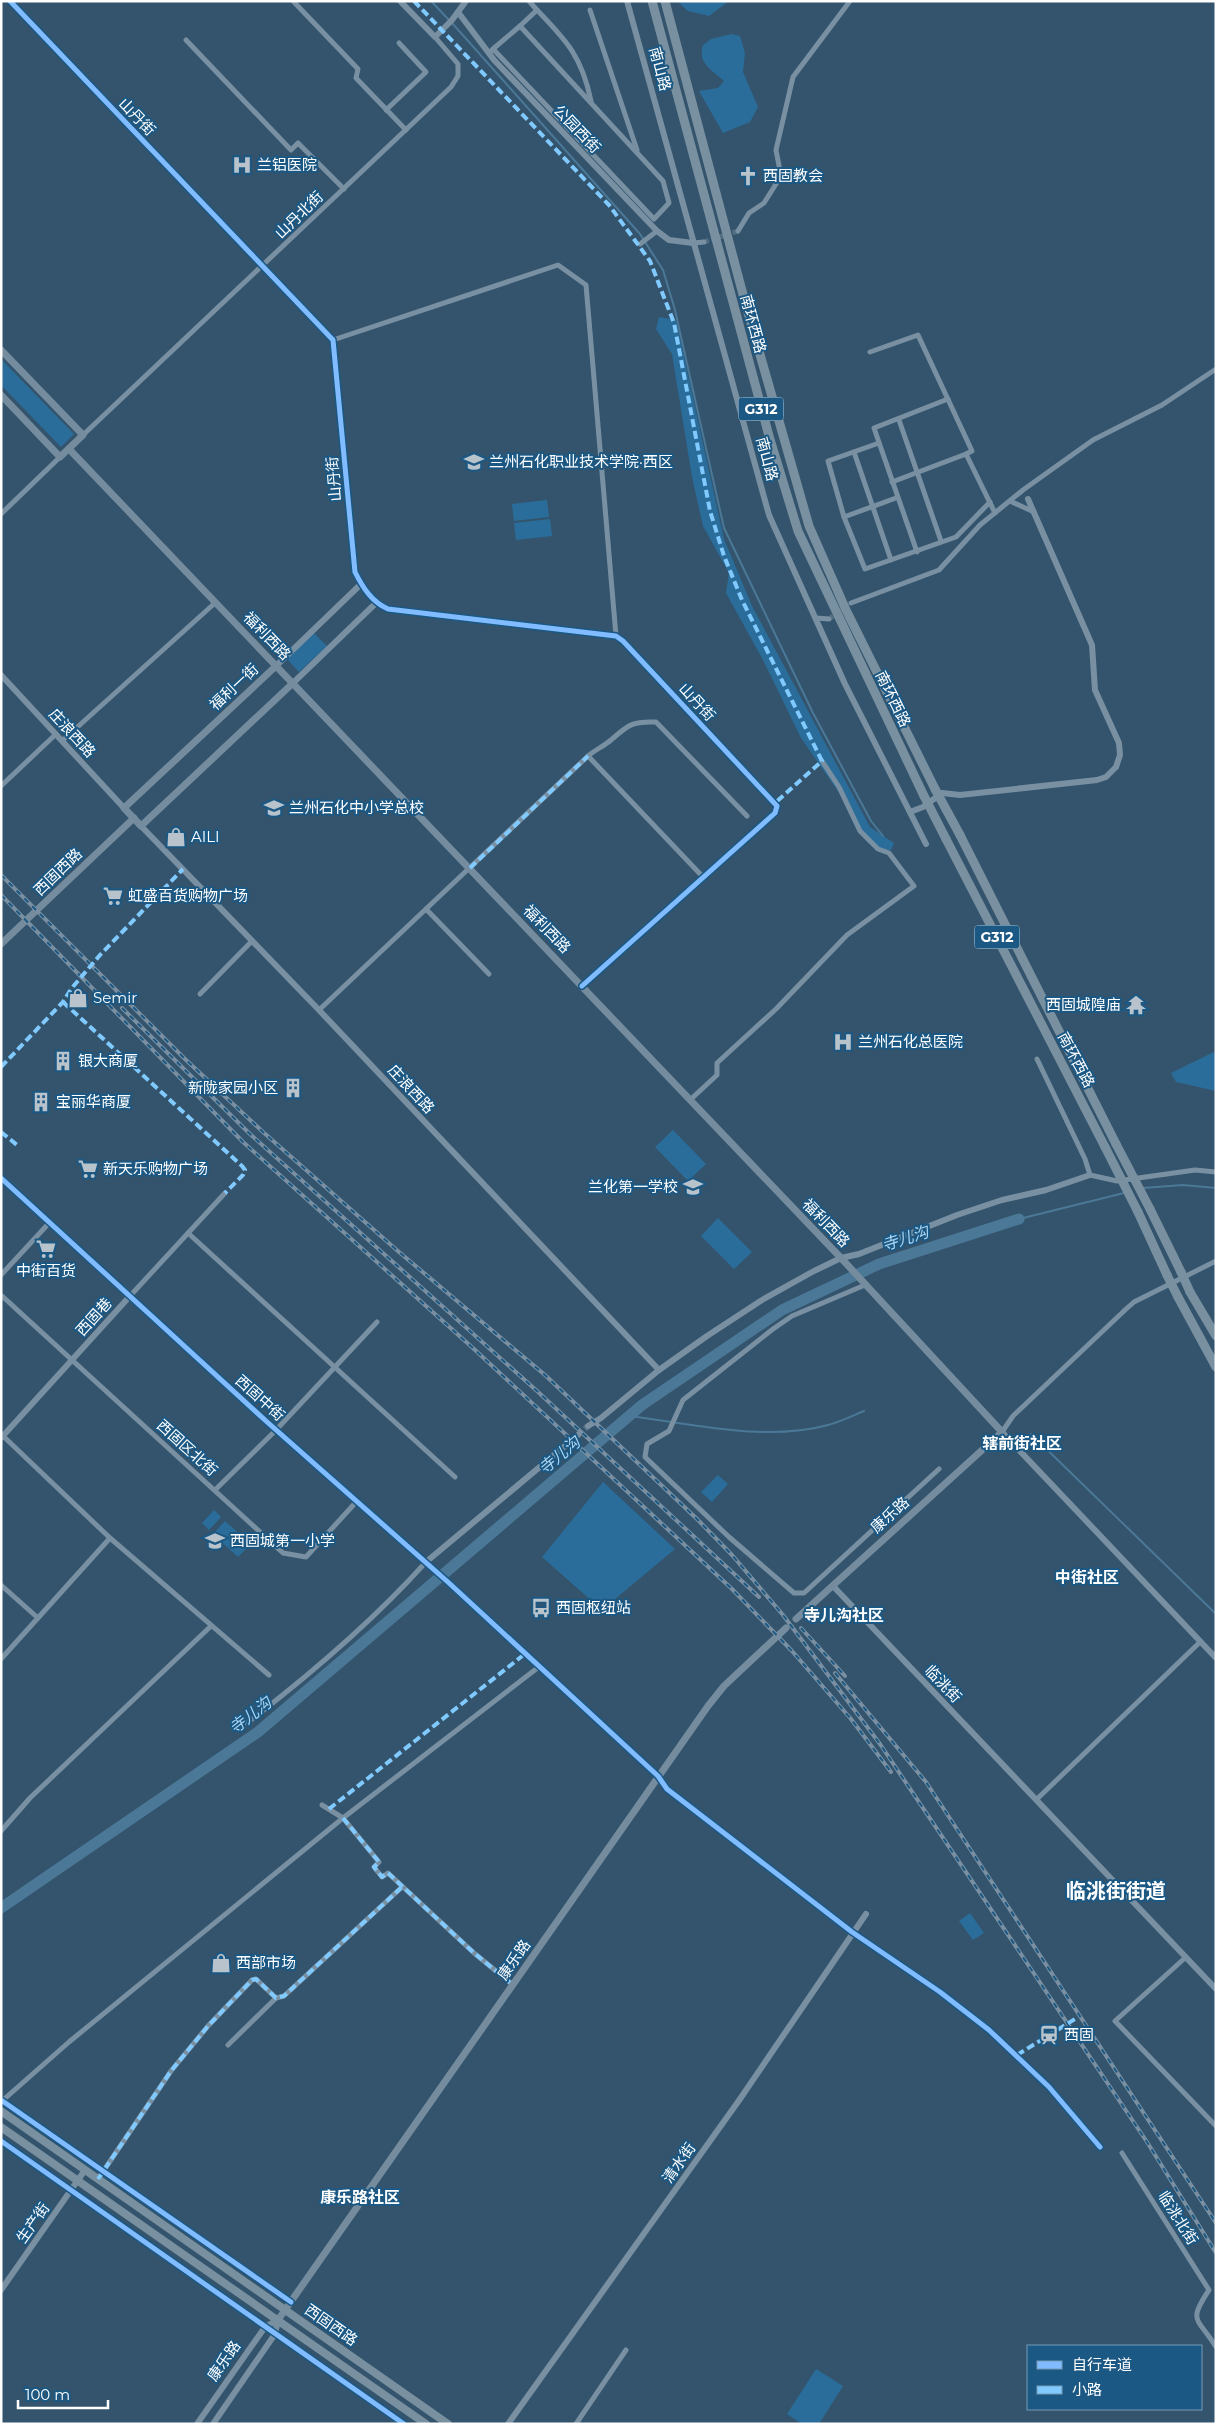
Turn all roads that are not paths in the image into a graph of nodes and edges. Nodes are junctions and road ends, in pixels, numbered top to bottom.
1 (10, 1) edge
2 (293, 1) edge
3 (400, 1) edge
4 (466, 1) edge
5 (529, 1) edge
6 (627, 1) edge
7 (652, 1) edge
8 (665, 1) edge
9 (850, 1) edge
10 (537, 10) junction
11 (590, 10) dead end
12 (458, 12) junction
13 (520, 26) junction
14 (434, 37) junction
15 (186, 40) dead end
16 (399, 43) dead end
17 (491, 51) junction
18 (591, 102) junction
19 (386, 110) junction
20 (406, 130) junction
21 (637, 151) junction
22 (344, 189) junction
23 (738, 231) tunnel mouth
24 (654, 233) junction
25 (704, 242) tunnel mouth
26 (641, 243) dead end
27 (693, 243) junction
28 (263, 267) junction
29 (334, 340) junction
30 (1, 350) edge
31 (870, 352) dead end
32 (1216, 370) edge
33 (1, 395) edge
34 (948, 399) junction
35 (899, 420) junction
36 (84, 436) junction
37 (879, 443) junction
38 (69, 449) junction
39 (854, 452) junction
40 (966, 454) junction
41 (60, 457) junction
42 (919, 472) junction
43 (892, 482) junction
44 (896, 498) junction
45 (1028, 499) dead end
46 (1010, 501) junction
47 (990, 502) junction
48 (872, 506) junction
49 (1034, 512) junction
50 (995, 513) junction
51 (1, 514) edge
52 (844, 516) junction
53 (941, 541) junction
54 (916, 552) junction
55 (891, 560) junction
56 (361, 584) junction
57 (216, 602) junction
58 (377, 602) junction
59 (851, 603) tunnel mouth
60 (388, 610) joint
61 (816, 618) junction
62 (829, 619) tunnel mouth
63 (616, 636) junction
64 (276, 666) junction
65 (1, 675) edge
66 (293, 683) junction
67 (56, 734) junction
68 (62, 741) junction
69 (588, 756) junction
70 (822, 761) dead end
71 (1, 786) edge
72 (124, 808) junction
73 (912, 815) junction
74 (747, 816) dead end
75 (134, 818) junction
76 (141, 826) junction
77 (926, 844) dead end
78 (470, 868) junction
79 (703, 877) junction
80 (426, 910) junction
81 (252, 941) junction
82 (1, 944) edge
83 (489, 974) dead end
84 (582, 986) junction
85 (200, 994) dead end
86 (319, 1010) junction
87 (1037, 1059) dead end
88 (690, 1100) junction
89 (1216, 1172) edge
90 (1090, 1175) junction
91 (1, 1178) edge
92 (225, 1194) dead end
93 (50, 1222) junction
94 (188, 1233) junction
95 (842, 1260) junction
96 (1216, 1261) edge
97 (1, 1275) edge
98 (864, 1283) junction
99 (1, 1295) edge
100 (130, 1296) junction
101 (377, 1322) dead end
102 (1216, 1336) edge
103 (72, 1360) junction
104 (335, 1365) junction
105 (1216, 1367) edge
106 (659, 1370) junction
107 (588, 1426) tunnel mouth
108 (276, 1430) junction
109 (1002, 1432) junction
110 (578, 1435) tunnel mouth
111 (2, 1436) edge
112 (939, 1469) dead end
113 (455, 1477) dead end
114 (215, 1490) junction
115 (357, 1501) junction
116 (110, 1538) junction
117 (426, 1562) junction
118 (1, 1585) edge
119 (833, 1586) junction
120 (38, 1618) junction
121 (796, 1619) dead end
122 (211, 1626) junction
123 (786, 1628) dead end
124 (1200, 1642) junction
125 (1216, 1658) edge
126 (1, 1659) edge
127 (540, 1666) junction
128 (269, 1675) dead end
129 (247, 1723) dead end
130 (658, 1776) junction
131 (1036, 1800) junction
132 (322, 1806) dead end
133 (343, 1818) junction
134 (1, 1831) edge
135 (402, 1887) junction
136 (866, 1914) dead end
137 (852, 1932) junction
138 (1186, 1957) junction
139 (513, 1985) junction
140 (1216, 1989) edge
141 (276, 1998) junction
142 (228, 2045) dead end
143 (2, 2101) edge
144 (1, 2111) edge
145 (1216, 2126) edge
146 (1, 2128) edge
147 (1, 2141) edge
148 (1100, 2148) dead end
149 (1122, 2153) dead end
150 (85, 2170) junction
151 (103, 2171) junction
152 (98, 2179) junction
153 (78, 2181) junction
154 (72, 2189) junction
155 (1, 2290) edge
156 (291, 2302) junction
157 (285, 2310) junction
158 (278, 2320) junction
159 (265, 2327) junction
160 (275, 2334) junction
161 (1216, 2347) edge
162 (626, 2350) dead end
163 (197, 2424) edge
164 (213, 2424) edge
165 (404, 2424) edge
166 (426, 2424) edge
167 (448, 2424) edge
168 (508, 2424) edge
169 (576, 2424) edge

1 - 28 street, 山丹街
2 - 19 street
3 - 14 street
4 - 12 street
5 - 10 street
6 - 27 street, 南山路
7 - 105 highway, 南环西路 / G312, bridge
8 - 102 highway, 南环西路 / G312, bridge
9 - 23 street
10 - 13 street
10 - 18 street
11 - 21 street
12 - 14 street
12 - 17 street, 公园西街
13 - 17 street
13 - 18 street
14 - 20 street, 山丹北街
15 - 22 street
16 - 19 street
17 - 21 street
17 - 24 street, 公园西街
18 - 21 street
19 - 20 street
20 - 22 street, 山丹北街
22 - 28 street, 山丹北街
24 - 26 street
24 - 27 street, 公园西街
25 - 27 street
27 - 61 street, 南山路
28 - 29 street, 山丹街
28 - 36 street, 山丹北街
29 - 56 street, 山丹街
29 - 63 street
30 - 36 main road
31 - 34 street
32 - 46 street
33 - 41 main road
34 - 35 street
34 - 40 street
35 - 37 street
35 - 42 street
36 - 38 main road
37 - 39 street
37 - 43 street
38 - 41 main road
38 - 57 main road, 福利西路
39 - 48 street
39 - 52 street
40 - 42 street
40 - 47 street
41 - 51 street
42 - 43 street
42 - 53 street
43 - 44 street
44 - 48 street
44 - 54 street
45 - 49 street
46 - 49 street
46 - 50 street
47 - 50 street
47 - 53 street
48 - 52 street
48 - 55 street
49 - 73 street
50 - 59 street
52 - 55 street
53 - 54 street
54 - 55 street
56 - 58 street, 山丹街
56 - 64 street, 福利一街
57 - 64 main road, 福利西路
57 - 68 street
58 - 60 street, 山丹街
58 - 66 street
60 - 63 street, 山丹街
61 - 62 street
61 - 73 street, 南山路
63 - 79 street, 山丹街
64 - 66 main road, 福利西路
64 - 72 main road, 福利一街
65 - 67 street, 庄浪西路
66 - 76 main road
66 - 78 main road, 福利西路
67 - 68 street, 庄浪西路
67 - 71 street
68 - 72 street, 庄浪西路
69 - 74 street
69 - 78 street
69 - 79 street
70 - 88 street
72 - 75 main road
73 - 77 street, 南山路
75 - 76 main road
75 - 82 main road, 西固西路
76 - 81 street, 庄浪西路
78 - 80 street
78 - 84 main road, 福利西路
79 - 84 street
80 - 83 street
80 - 86 street
81 - 85 street
81 - 86 street, 庄浪西路
84 - 88 main road, 福利西路
86 - 106 street, 庄浪西路
87 - 90 street
88 - 95 main road, 福利西路
89 - 90 street
90 - 95 street
91 - 93 street, 西固中街
92 - 94 street, 西固巷
93 - 97 street
93 - 100 street, 西固中街
94 - 100 street, 西固巷
94 - 104 street
95 - 98 main road, 福利西路
95 - 106 street
96 - 109 street
98 - 109 main road, 福利西路
98 - 112 street
99 - 103 street, 西固区北街
100 - 103 street, 西固巷
100 - 108 street, 西固中街
101 - 104 street
103 - 111 street, 西固巷
103 - 114 street, 西固区北街
104 - 108 street
104 - 113 street
106 - 107 street
108 - 114 street
108 - 115 street, 西固中街
109 - 119 main road, 康乐路
109 - 124 street
110 - 117 street
111 - 116 street, 西固巷
114 - 115 street, 西固区北街
115 - 117 street, 西固中街
116 - 120 street
116 - 122 street, 西固巷
117 - 127 street, 西固中街
117 - 129 street
118 - 120 street
119 - 121 main road, 康乐路
119 - 131 street, 临洮街
120 - 126 street
122 - 128 street, 西固巷
122 - 134 street
123 - 130 main road, 康乐路
124 - 125 street
124 - 131 street
127 - 130 street, 西固中街
127 - 133 street
130 - 137 street, 西固中街
130 - 139 main road, 康乐路
131 - 138 street, 临洮街
132 - 133 street
133 - 135 street
133 - 143 street
135 - 139 street
135 - 141 street
136 - 137 street, 清水街
137 - 148 street, 西固中街
137 - 168 street, 清水街
138 - 140 street, 临洮街
138 - 145 street
139 - 156 main road, 康乐路
141 - 142 street
141 - 151 street
143 - 151 street
144 - 150 main road, 西固西路
146 - 153 main road, 西固西路
147 - 154 street
149 - 161 street, 临洮北街
150 - 152 main road, 西固西路
150 - 153 street, 生产街
151 - 152 street
151 - 156 street
152 - 157 main road, 西固西路
153 - 154 street, 生产街
153 - 158 main road, 西固西路
154 - 155 street, 生产街
154 - 159 street
156 - 157 main road, 康乐路
157 - 158 main road, 康乐路
157 - 167 main road, 西固西路
158 - 159 street, 康乐路
158 - 160 street, 康乐路
158 - 166 main road, 西固西路
159 - 160 street
159 - 163 street, 康乐路
160 - 164 street, 康乐路
160 - 165 street
162 - 169 street

